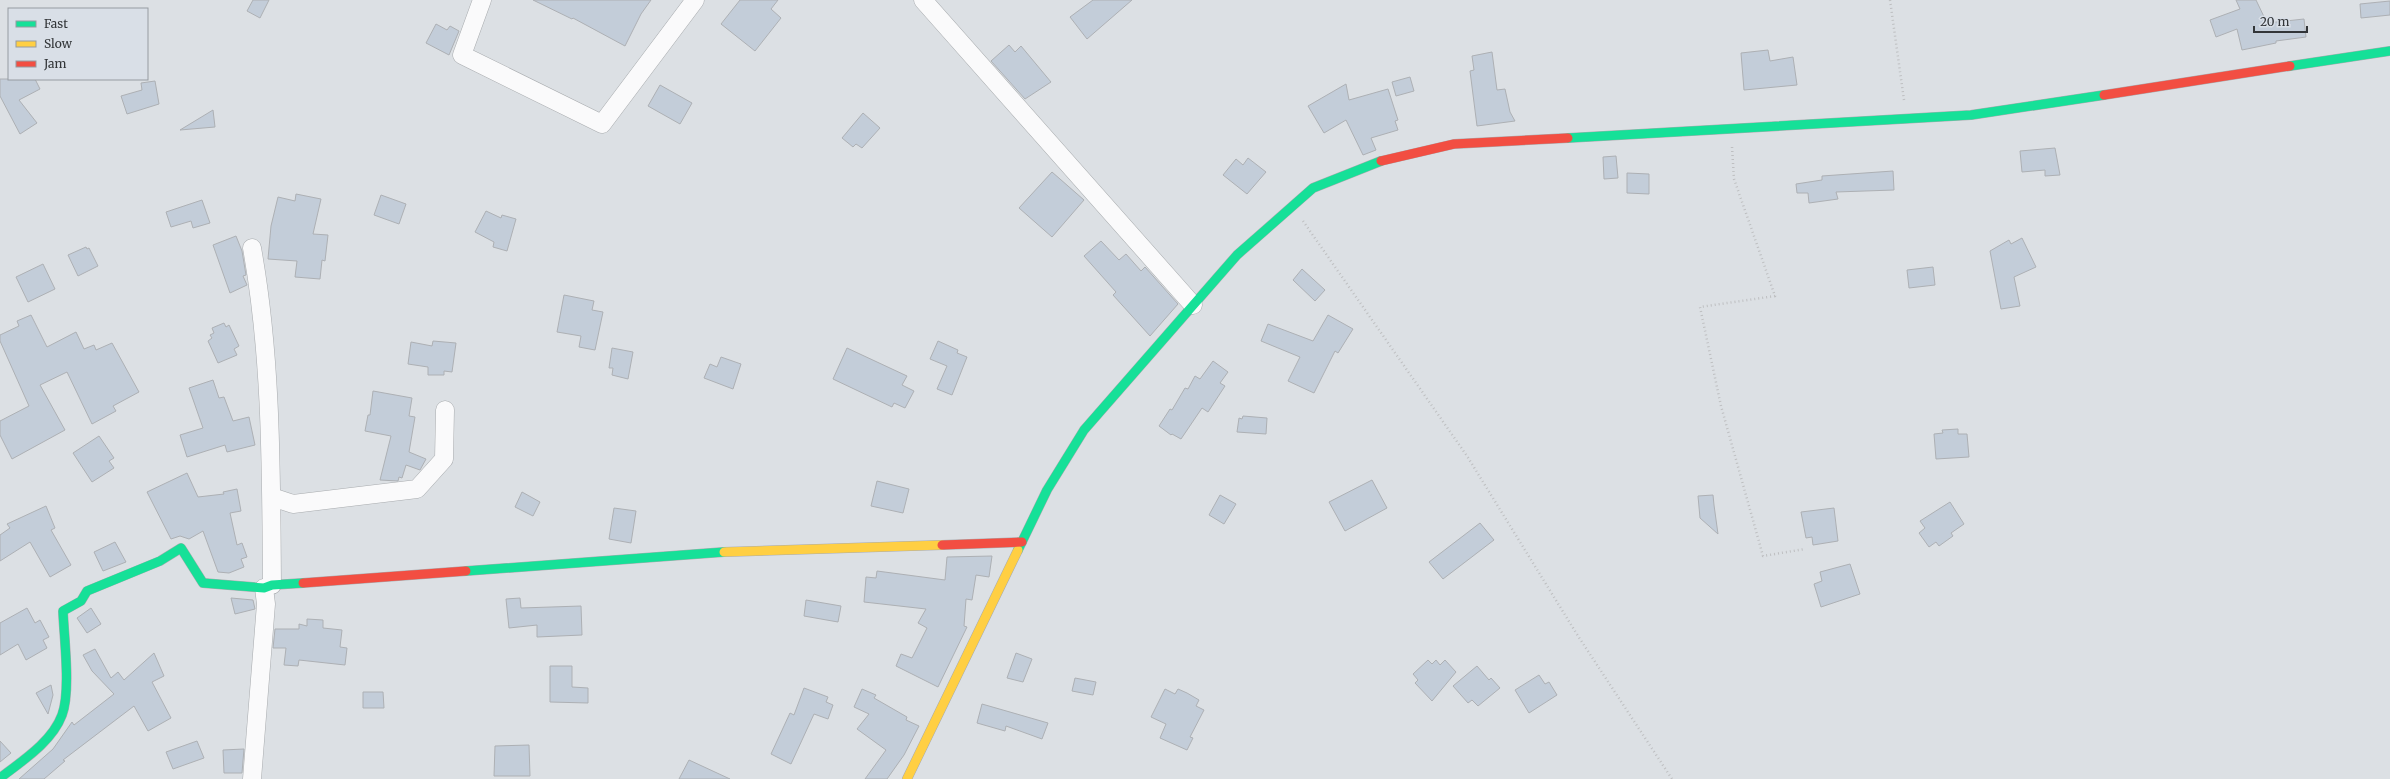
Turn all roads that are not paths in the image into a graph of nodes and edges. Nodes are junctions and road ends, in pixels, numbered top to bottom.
1 (482, 0) edge
2 (695, 0) edge
3 (923, 0) edge
4 (2390, 51) edge
5 (252, 248) dead end
6 (1193, 305) junction
7 (445, 410) dead end
8 (272, 497) junction
9 (1022, 542) junction
10 (268, 587) junction
11 (0, 778) edge
12 (252, 779) edge
13 (907, 779) edge

1 - 2 street
3 - 6 street
4 - 6 street
5 - 8 street
6 - 9 street
7 - 8 street
8 - 10 street
9 - 10 street
9 - 13 street
10 - 11 street
10 - 12 street

